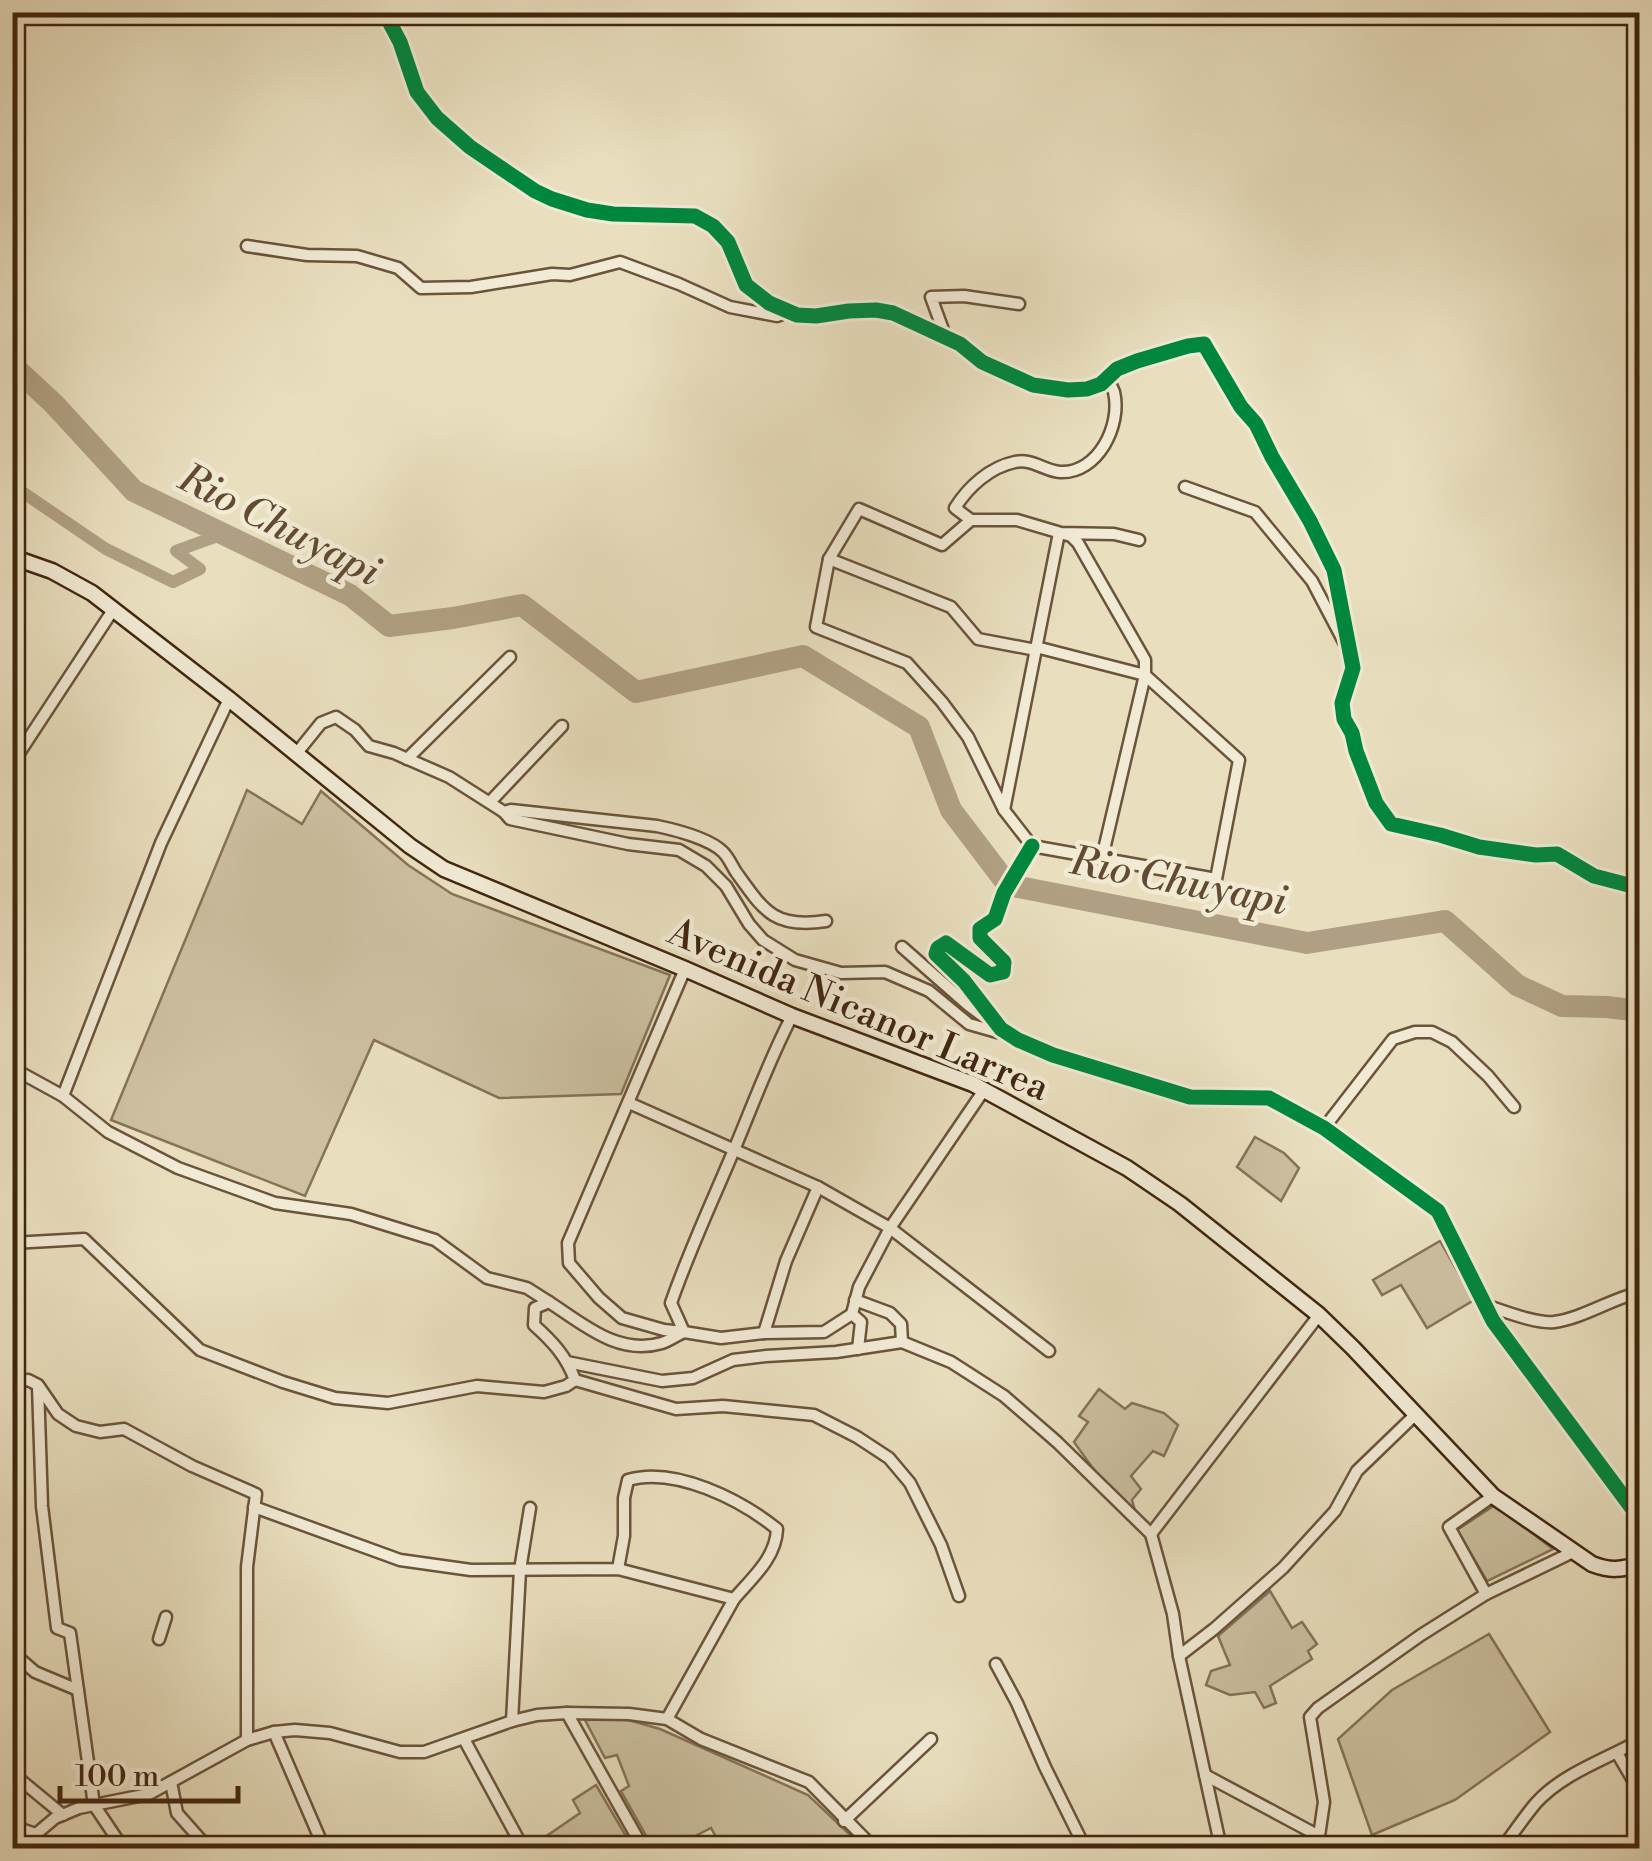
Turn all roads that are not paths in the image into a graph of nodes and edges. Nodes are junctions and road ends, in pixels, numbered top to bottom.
1 (384, 12) edge
2 (247, 246) dead end
3 (1019, 304) dead end
4 (789, 312) junction
5 (946, 338) junction
6 (1108, 377) junction
7 (1185, 487) dead end
8 (972, 520) junction
9 (1059, 533) junction
10 (1139, 540) dead end
11 (12, 556) edge
12 (829, 560) junction
13 (112, 610) junction
14 (1036, 649) junction
15 (1349, 652) junction
16 (510, 657) dead end
17 (1145, 675) junction
18 (229, 699) junction
19 (562, 726) dead end
20 (296, 754) junction
21 (407, 759) junction
22 (12, 764) edge
23 (490, 802) junction
24 (1004, 810) junction
25 (504, 812) junction
26 (1032, 846) junction
27 (1102, 858) junction
28 (1640, 888) edge
29 (826, 920) dead end
30 (902, 947) dead end
31 (685, 969) junction
32 (792, 1016) junction
33 (1002, 1029) junction
34 (12, 1068) edge
35 (984, 1090) junction
36 (64, 1096) junction
37 (628, 1103) junction
38 (1514, 1107) dead end
39 (1324, 1128) junction
40 (735, 1148) junction
41 (818, 1187) junction
42 (890, 1228) junction
43 (12, 1243) edge
44 (1640, 1296) edge
45 (855, 1300) junction
46 (550, 1302) junction
47 (1485, 1305) junction
48 (852, 1314) junction
49 (1319, 1315) junction
50 (684, 1332) junction
51 (764, 1333) junction
52 (902, 1342) junction
53 (858, 1349) junction
54 (1048, 1351) dead end
55 (568, 1362) junction
56 (575, 1380) junction
57 (12, 1382) edge
58 (38, 1385) junction
59 (1415, 1414) junction
60 (1494, 1496) junction
61 (254, 1507) junction
62 (530, 1508) dead end
63 (1640, 1519) edge
64 (1151, 1534) junction
65 (1572, 1552) junction
66 (1640, 1564) edge
67 (618, 1569) junction
68 (520, 1570) junction
69 (1486, 1594) junction
70 (959, 1596) dead end
71 (734, 1598) junction
72 (166, 1617) dead end
73 (159, 1639) dead end
74 (12, 1652) edge
75 (1179, 1656) junction
76 (996, 1664) dead end
77 (78, 1690) junction
78 (566, 1713) junction
79 (667, 1719) junction
80 (512, 1722) junction
81 (274, 1732) junction
82 (464, 1739) junction
83 (931, 1739) dead end
84 (247, 1740) junction
85 (1640, 1740) edge
86 (1617, 1753) junction
87 (12, 1774) edge
88 (1205, 1775) junction
89 (171, 1782) junction
90 (1640, 1792) edge
91 (94, 1806) junction
92 (63, 1815) junction
93 (844, 1820) junction
94 (12, 1826) edge
95 (36, 1834) junction
96 (1320, 1836) junction
97 (25, 1848) edge
98 (123, 1848) edge
99 (208, 1848) edge
100 (324, 1848) edge
101 (523, 1848) edge
102 (643, 1848) edge
103 (874, 1848) edge
104 (1085, 1848) edge
105 (1221, 1848) edge
106 (1316, 1848) edge
107 (1502, 1848) edge

1 - 4 street
2 - 4 street
3 - 5 street
4 - 5 street
5 - 6 street
6 - 8 street
6 - 15 street
7 - 15 street
8 - 9 street
8 - 12 street
9 - 10 street
9 - 14 street
9 - 17 street
11 - 13 main road, Avenida Nicanor Larrea
12 - 14 street
12 - 24 street
13 - 18 main road, Avenida Nicanor Larrea
13 - 22 street
14 - 17 street
14 - 24 street
15 - 28 street
16 - 21 street
17 - 27 street
17 - 27 street
18 - 20 main road, Avenida Nicanor Larrea
18 - 36 street
19 - 23 street
20 - 21 street
20 - 31 main road, Avenida Nicanor Larrea
21 - 23 street
23 - 25 street
24 - 26 street
25 - 29 street
25 - 33 street
26 - 27 street
26 - 33 street
30 - 33 street
31 - 32 main road, Avenida Nicanor Larrea
31 - 37 street
32 - 35 main road, Avenida Nicanor Larrea
32 - 40 street
33 - 39 street
34 - 36 street
35 - 42 street
35 - 49 main road, Avenida Nicanor Larrea
36 - 46 street
37 - 40 street
37 - 50 street
38 - 39 street
39 - 47 street
40 - 41 street
40 - 50 street
41 - 42 street
41 - 51 street
42 - 45 street
42 - 54 street
43 - 56 street
44 - 47 street
45 - 48 street
45 - 52 street
46 - 50 street
46 - 55 street
47 - 63 street
48 - 51 street
48 - 53 street
49 - 59 main road, Avenida Nicanor Larrea
49 - 64 street
50 - 51 street
52 - 53 street
52 - 64 street
53 - 55 street
55 - 56 street
56 - 70 street
57 - 58 street
58 - 61 street
58 - 77 street
59 - 60 main road, Avenida Nicanor Larrea
59 - 75 street
60 - 65 main road, Avenida Nicanor Larrea
60 - 69 street
61 - 68 street
61 - 84 street
62 - 68 street
64 - 75 street
65 - 66 main road, Avenida Nicanor Larrea
65 - 69 street
67 - 68 street
67 - 71 street
67 - 71 street
68 - 80 street
69 - 96 street
71 - 79 street
72 - 73 street
74 - 77 street
75 - 88 street
76 - 104 street
77 - 91 street
78 - 79 street
78 - 80 street
78 - 102 street
79 - 93 street
80 - 82 street
81 - 82 street
81 - 84 street
81 - 100 street
82 - 101 street
83 - 93 street
84 - 89 street
85 - 86 street
86 - 90 street
86 - 107 street
87 - 92 street
88 - 96 street
88 - 105 street
89 - 91 street
89 - 99 street
91 - 92 street
91 - 98 street
92 - 95 street
93 - 103 street
94 - 95 street
95 - 97 street
96 - 106 street

